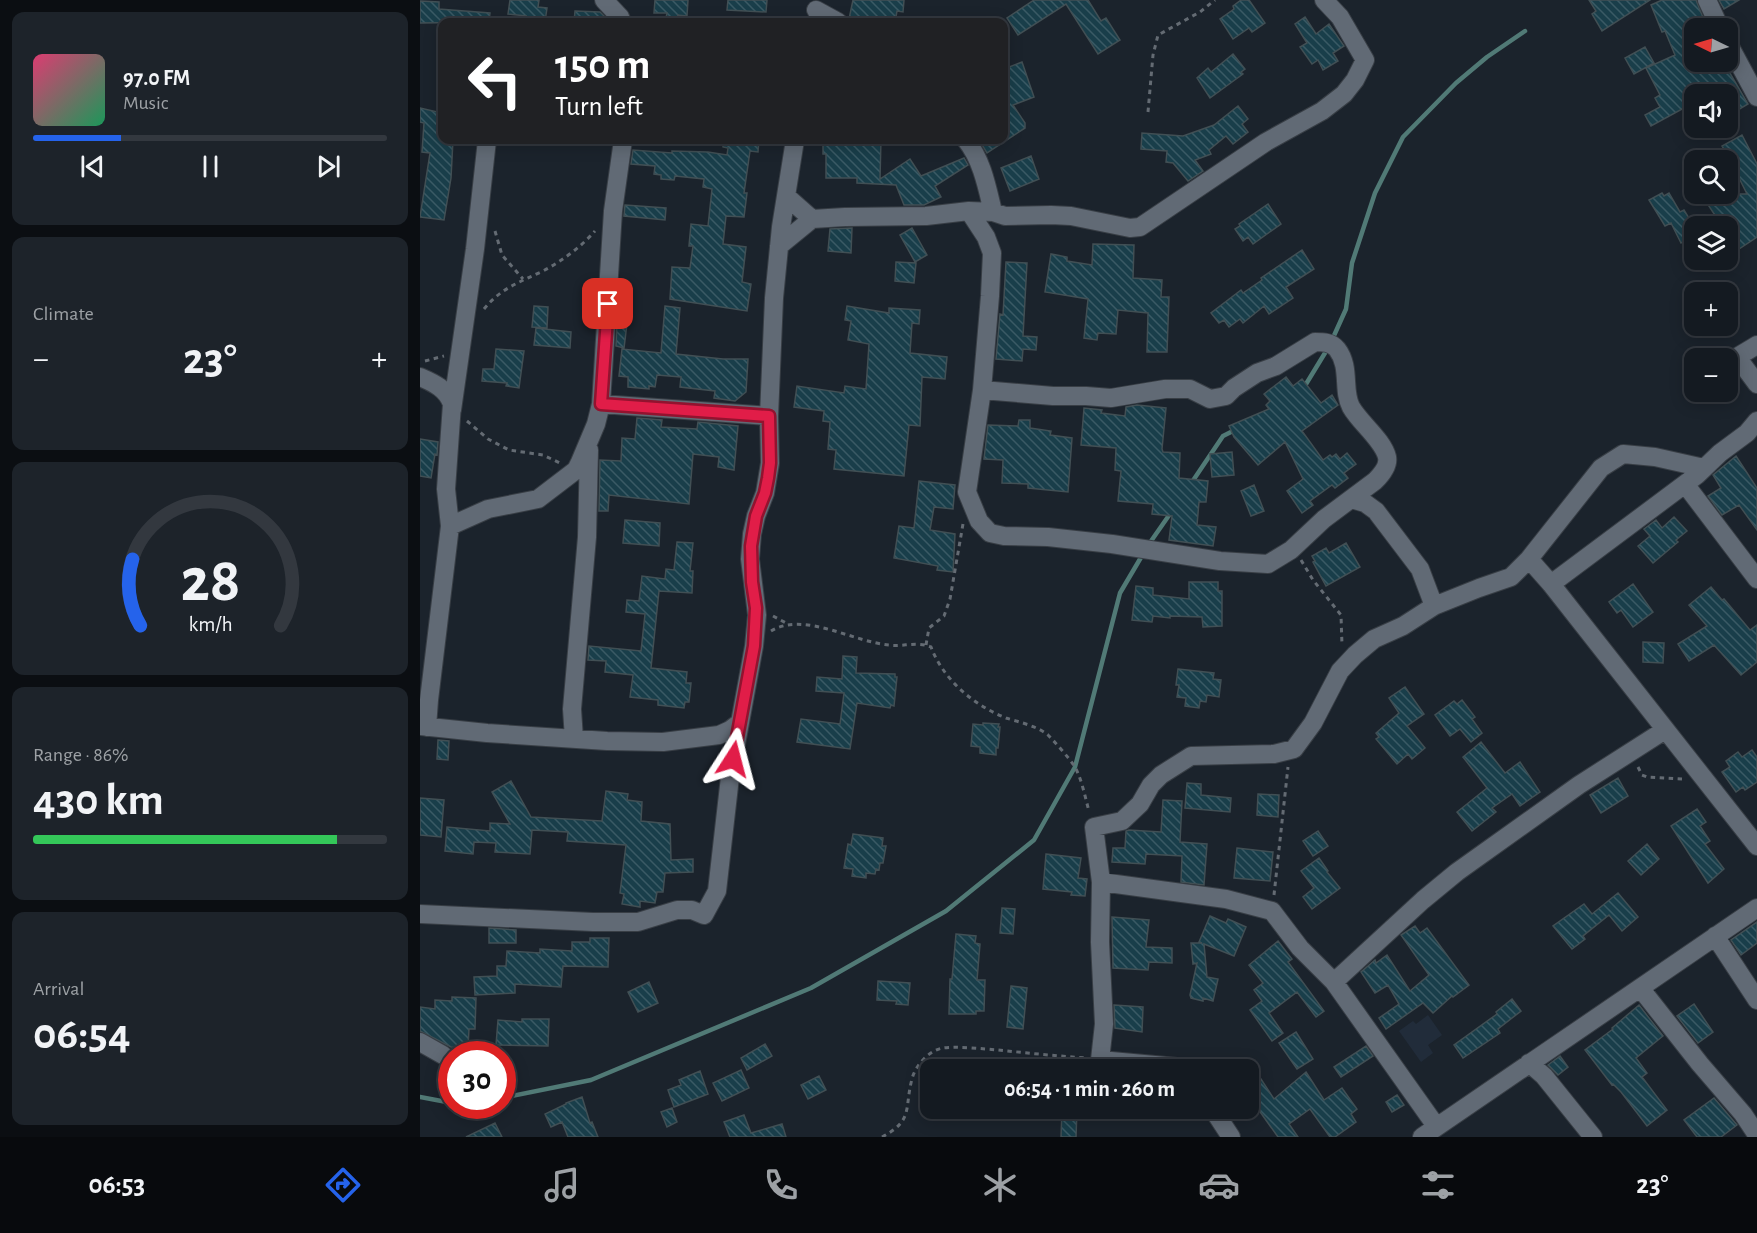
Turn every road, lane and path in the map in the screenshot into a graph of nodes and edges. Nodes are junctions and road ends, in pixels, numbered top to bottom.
1 (604, 0) edge
2 (1215, 0) edge
3 (1324, 0) edge
4 (1707, 0) edge
5 (816, 11) edge
6 (620, 18) edge
7 (830, 18) edge
8 (1715, 18) edge
9 (1738, 62) edge
10 (1757, 97) edge
11 (1148, 112) dead end
12 (487, 144) edge
13 (622, 144) edge
14 (794, 144) edge
15 (969, 144) edge
16 (786, 196) junction
17 (613, 211) junction
18 (969, 211) junction
19 (993, 212) junction
20 (812, 219) junction
21 (493, 224) dead end
22 (779, 246) junction
23 (523, 280) junction
24 (482, 312) dead end
25 (462, 344) junction
26 (1757, 345) edge
27 (420, 362) edge
28 (420, 377) edge
29 (1757, 384) edge
30 (982, 390) junction
31 (601, 404) junction
32 (452, 410) junction
33 (769, 416) junction
34 (1757, 421) edge
35 (589, 438) junction
36 (1704, 468) junction
37 (576, 470) junction
38 (1375, 481) junction
39 (1685, 484) junction
40 (1350, 499) junction
41 (1376, 511) junction
42 (963, 519) dead end
43 (450, 526) junction
44 (1295, 546) junction
45 (1529, 559) junction
46 (1757, 579) edge
47 (1551, 584) junction
48 (1434, 606) junction
49 (926, 645) junction
50 (754, 646) junction
51 (1340, 671) junction
52 (739, 723) junction
53 (424, 726) edge
54 (1665, 730) junction
55 (574, 739) junction
56 (1294, 749) junction
57 (1636, 750) junction
58 (1705, 780) junction
59 (1094, 827) junction
60 (1757, 846) edge
61 (1101, 882) junction
62 (1757, 908) edge
63 (1272, 911) junction
64 (420, 914) edge
65 (1715, 936) junction
66 (1334, 982) junction
67 (1641, 989) junction
68 (1757, 1000) edge
69 (420, 1042) edge
70 (438, 1053) edge
71 (924, 1059) edge
72 (1090, 1059) edge
73 (1100, 1059) edge
74 (1529, 1063) junction
75 (920, 1064) edge
76 (1219, 1119) edge
77 (1429, 1131) edge
78 (1757, 1135) edge
79 (882, 1137) edge
80 (1231, 1137) edge
81 (1593, 1137) edge

1 - 6 street
2 - 11 path
3 - 19 street
4 - 8 street
5 - 7 street
9 - 10 street
12 - 25 street
13 - 17 street
14 - 16 street
15 - 19 street
16 - 20 street
16 - 22 street
17 - 23 path
17 - 31 street
18 - 19 street
18 - 20 street
18 - 30 street
20 - 22 street
21 - 23 path
22 - 33 street
23 - 24 path
25 - 27 path
25 - 32 street
26 - 29 street
28 - 32 street
30 - 38 street
30 - 44 street
31 - 33 street
31 - 35 street
32 - 37 path
32 - 43 street
33 - 50 street
34 - 36 street
35 - 37 street
35 - 55 street
36 - 39 street
36 - 45 street
37 - 43 street
38 - 40 street
38 - 41 street
39 - 46 street
39 - 47 street
40 - 41 street
40 - 44 street
41 - 48 street
42 - 49 path
43 - 53 street
44 - 51 path
45 - 47 street
45 - 48 street
47 - 54 street
48 - 51 street
49 - 50 path
49 - 59 path
50 - 52 street
51 - 56 street
52 - 55 street
52 - 64 street
53 - 55 street
54 - 57 street
54 - 58 street
56 - 59 street
56 - 63 path
57 - 58 path
57 - 66 street
58 - 60 street
59 - 61 street
61 - 63 street
61 - 73 street
62 - 65 street
63 - 66 street
65 - 67 street
65 - 68 street
66 - 77 street
67 - 74 street
67 - 78 street
69 - 70 street
71 - 72 path
74 - 77 street
74 - 81 street
75 - 79 path
76 - 80 street

